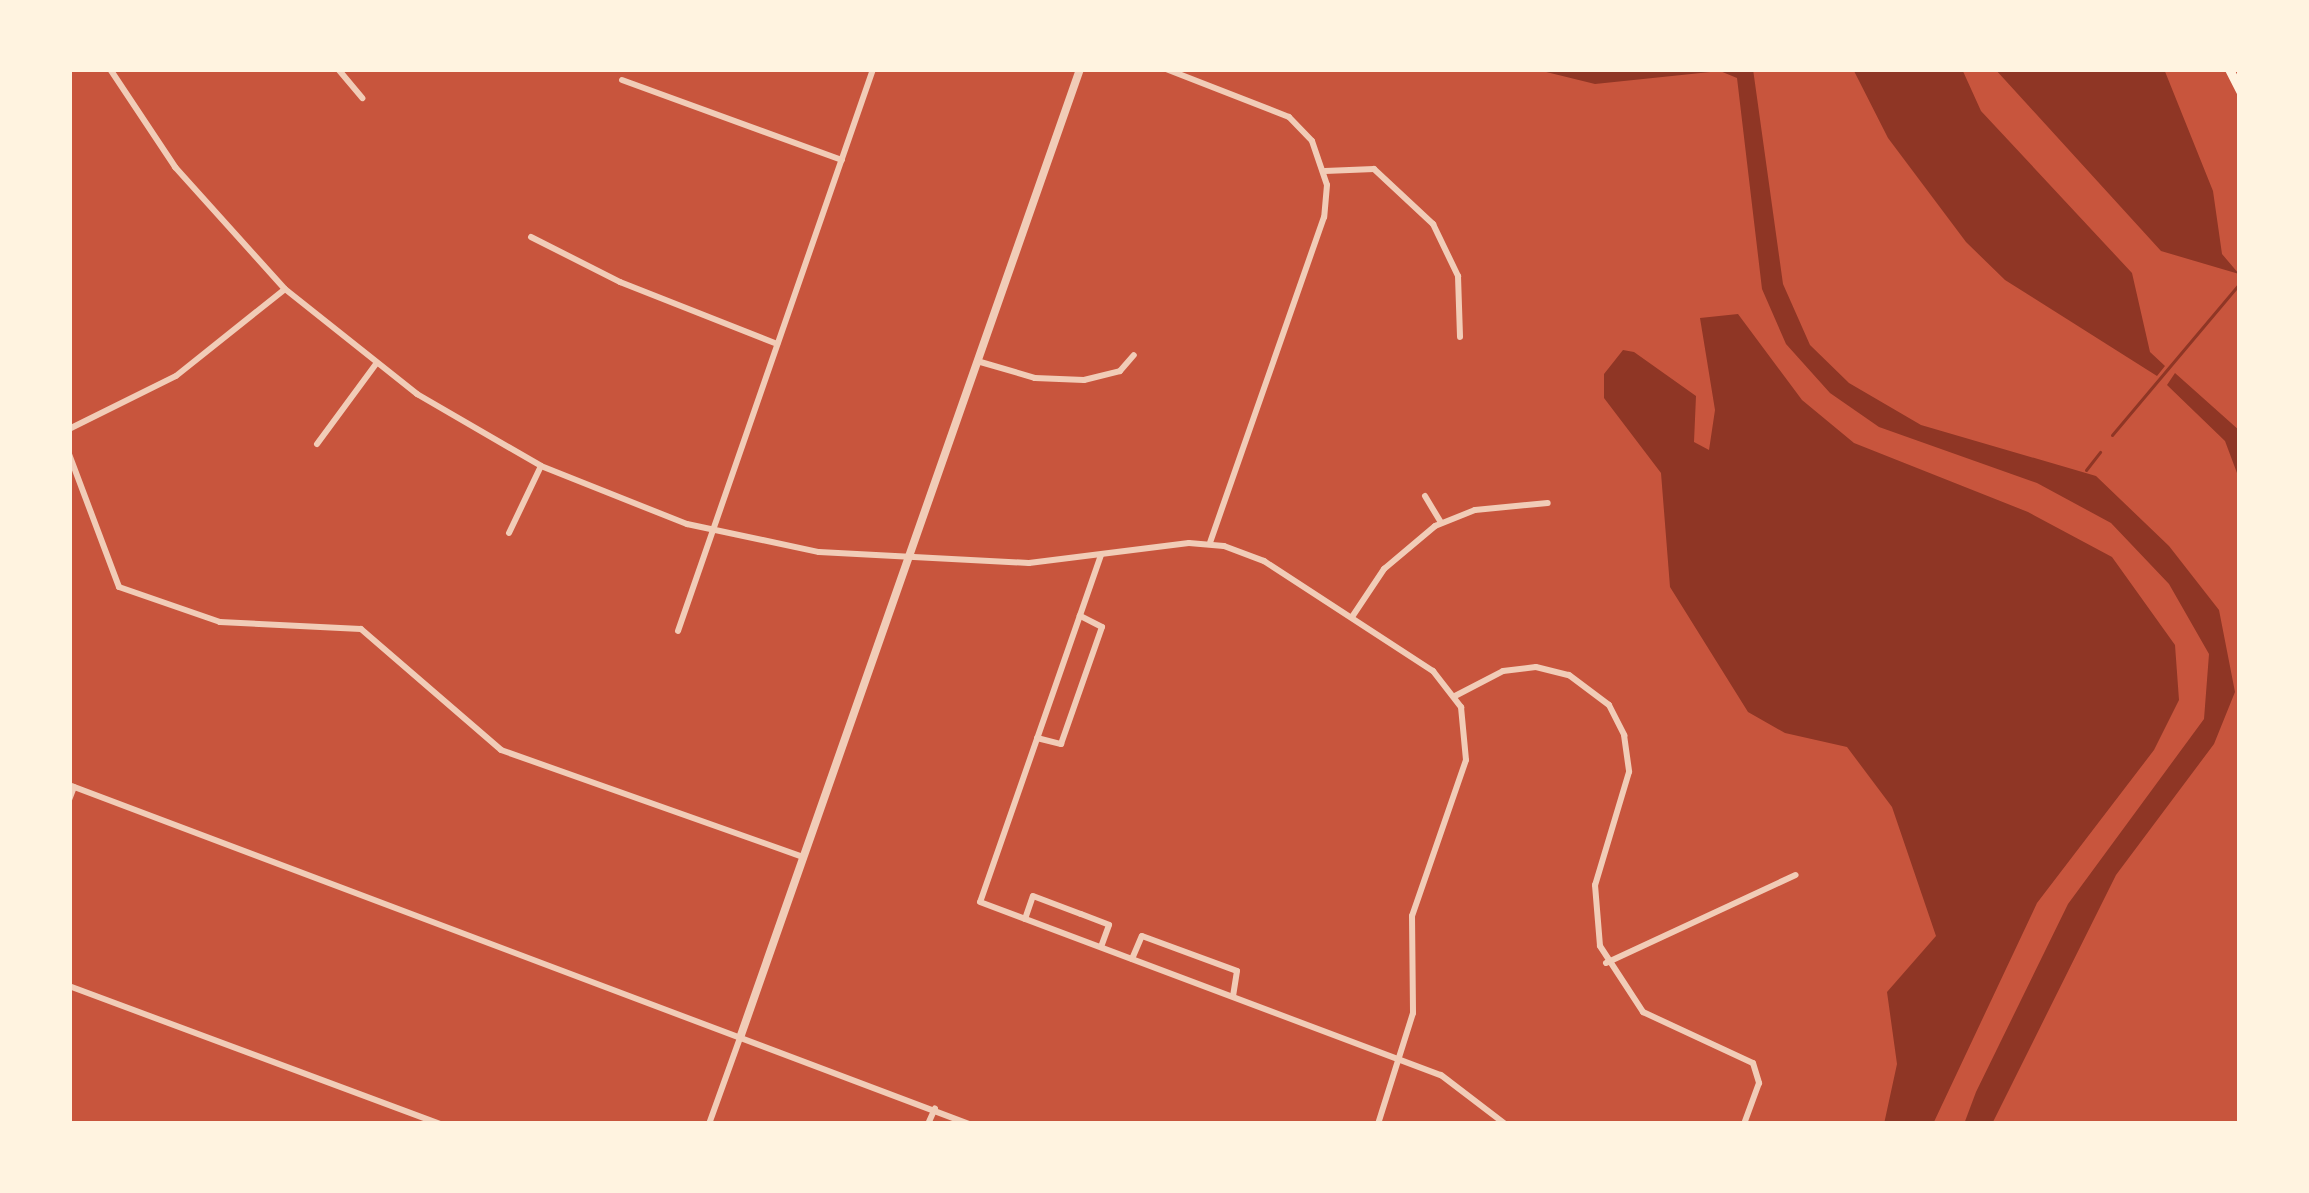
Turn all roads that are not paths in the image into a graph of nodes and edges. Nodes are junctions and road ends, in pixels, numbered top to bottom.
1 (110, 69) edge
2 (338, 69) edge
3 (873, 69) edge
4 (1079, 69) edge
5 (1166, 69) edge
6 (2229, 69) edge
7 (622, 80) dead end
8 (2240, 91) edge
9 (362, 98) dead end
10 (842, 160) junction
11 (1325, 171) junction
12 (531, 237) dead end
13 (285, 289) junction
14 (1460, 337) dead end
15 (777, 344) junction
16 (1133, 356) dead end
17 (977, 361) junction
18 (376, 364) junction
19 (69, 429) edge
20 (317, 444) dead end
21 (69, 454) edge
22 (541, 466) junction
23 (1425, 496) dead end
24 (1548, 503) dead end
25 (1441, 523) junction
26 (711, 531) junction
27 (509, 533) dead end
28 (1210, 544) junction
29 (1101, 555) junction
30 (907, 561) junction
31 (1080, 616) junction
32 (1352, 617) junction
33 (678, 631) dead end
34 (1455, 696) junction
35 (1037, 739) junction
36 (71, 786) edge
37 (69, 800) edge
38 (803, 856) junction
39 (1796, 875) dead end
40 (1025, 919) junction
41 (1101, 947) junction
42 (1132, 959) junction
43 (1606, 963) junction
44 (69, 986) edge
45 (1233, 996) junction
46 (741, 1035) junction
47 (1399, 1058) junction
48 (935, 1108) junction
49 (441, 1124) edge
50 (709, 1124) edge
51 (928, 1124) edge
52 (969, 1124) edge
53 (1378, 1124) edge
54 (1505, 1124) edge
55 (1744, 1124) edge

1 - 13 street
2 - 9 street
3 - 10 street
4 - 17 street
5 - 11 street
6 - 8 main road
7 - 10 street
10 - 15 street
11 - 14 street
11 - 28 street
12 - 15 street
13 - 18 street
13 - 19 street
15 - 26 street
16 - 17 street
17 - 30 street
18 - 20 street
18 - 22 street
21 - 38 street
22 - 26 street
22 - 27 street
23 - 25 street
24 - 25 street
25 - 32 street
26 - 30 street
26 - 33 street
28 - 29 street
28 - 32 street
29 - 30 street
29 - 31 street
30 - 38 street
31 - 35 street
31 - 35 street
32 - 34 street
34 - 43 street
34 - 47 street
35 - 40 street
36 - 37 street
36 - 46 street
38 - 46 street
39 - 43 street
40 - 41 street
40 - 41 street
41 - 42 street
42 - 45 street
42 - 45 street
43 - 55 street
44 - 49 street
45 - 47 street
46 - 48 street
46 - 50 street
47 - 53 street
47 - 54 street
48 - 51 street
48 - 52 street

